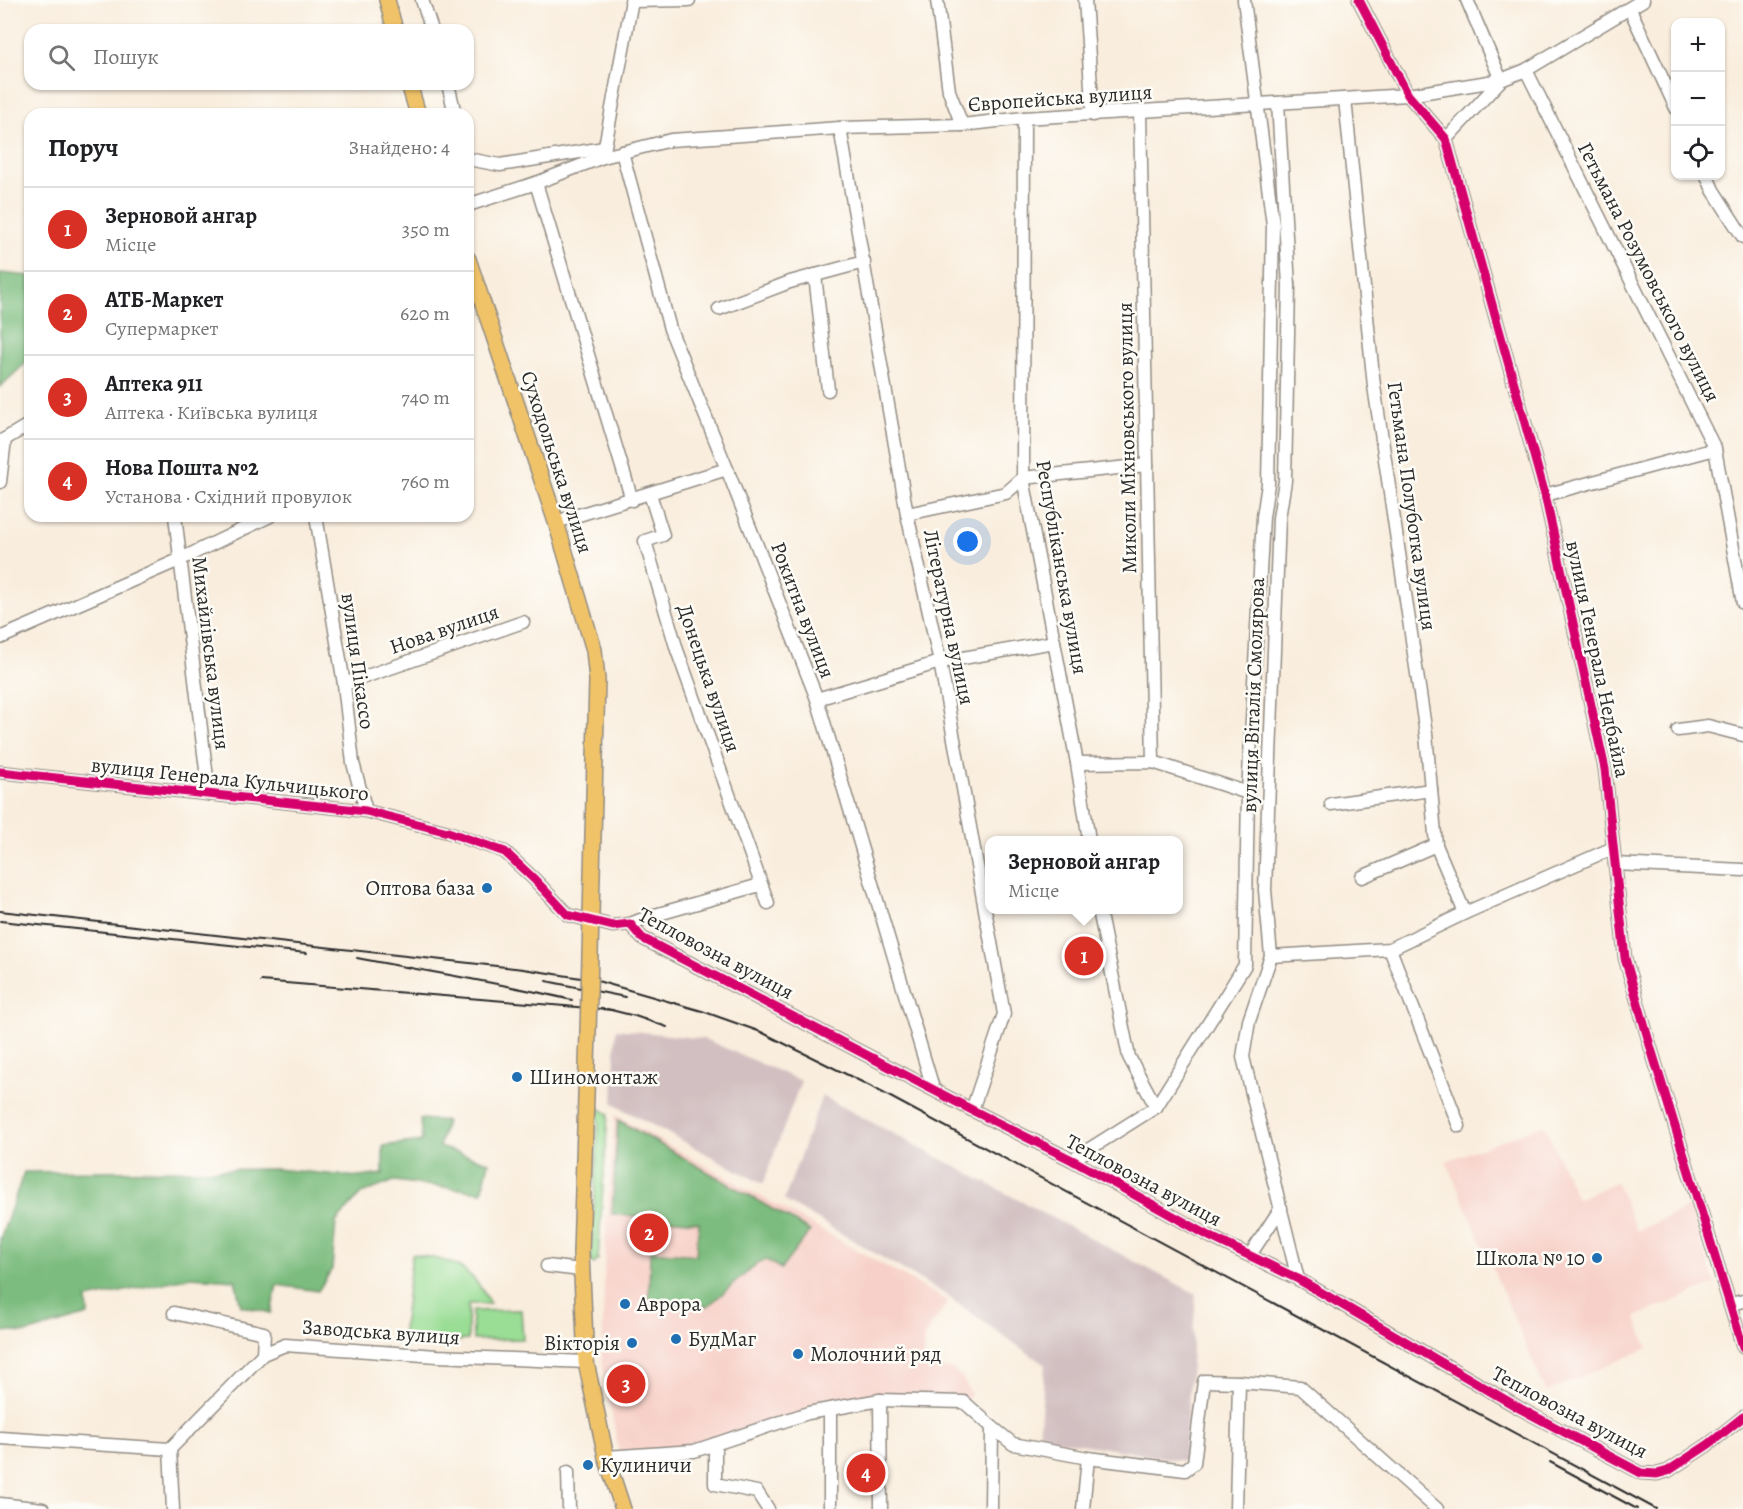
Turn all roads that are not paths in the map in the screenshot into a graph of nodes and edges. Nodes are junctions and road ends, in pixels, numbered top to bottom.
1 (387, 0) edge
2 (422, 0) edge
3 (689, 0) edge
4 (937, 0) edge
5 (1085, 0) edge
6 (1244, 0) edge
7 (1359, 0) edge
8 (1467, 0) edge
9 (1643, 0) edge
10 (632, 1) edge
11 (1630, 9) junction
12 (393, 24) edge
13 (430, 24) edge
14 (1526, 70) junction
15 (1501, 80) junction
16 (412, 90) edge
17 (449, 90) edge
18 (1408, 95) junction
19 (1671, 97) edge
20 (1345, 99) junction
21 (1278, 103) junction
22 (1258, 104) junction
23 (416, 108) edge
24 (454, 108) edge
25 (1140, 112) junction
26 (1093, 115) junction
27 (1024, 118) junction
28 (962, 125) junction
29 (840, 128) junction
30 (1446, 140) junction
31 (622, 152) junction
32 (603, 153) junction
33 (474, 160) edge
34 (1709, 180) edge
35 (536, 183) junction
36 (474, 203) edge
37 (1743, 237) edge
38 (864, 262) junction
39 (814, 275) junction
40 (474, 277) edge
41 (720, 309) dead end
42 (828, 390) dead end
43 (24, 428) edge
44 (3, 440) edge
45 (1715, 449) junction
46 (1147, 465) junction
47 (727, 469) junction
48 (1023, 478) junction
49 (0, 482) edge
50 (650, 494) junction
51 (1545, 495) junction
52 (632, 500) junction
53 (907, 514) junction
54 (176, 522) edge
55 (258, 522) edge
56 (317, 522) edge
57 (556, 522) junction
58 (179, 560) junction
59 (1739, 562) edge
60 (1743, 603) edge
61 (523, 622) dead end
62 (0, 638) edge
63 (1054, 642) junction
64 (940, 662) junction
65 (344, 684) junction
66 (818, 699) junction
67 (1678, 730) dead end
68 (1743, 735) edge
69 (1153, 762) junction
70 (1077, 763) junction
71 (0, 772) edge
72 (1431, 790) junction
73 (1248, 793) junction
74 (209, 794) junction
75 (1331, 804) dead end
76 (366, 811) junction
77 (1088, 836) edge
78 (1436, 844) junction
79 (1613, 848) junction
80 (1615, 864) junction
81 (1743, 870) edge
82 (1362, 877) dead end
83 (760, 885) junction
84 (768, 903) dead end
85 (985, 910) edge
86 (1465, 913) junction
87 (986, 914) edge
88 (1100, 914) edge
89 (630, 924) junction
90 (613, 926) joint
91 (1390, 949) junction
92 (1271, 956) junction
93 (933, 1088) junction
94 (1156, 1107) junction
95 (972, 1110) junction
96 (1459, 1126) dead end
97 (1072, 1160) junction
98 (1281, 1208) junction
99 (1250, 1256) junction
100 (547, 1266) dead end
101 (582, 1270) junction
102 (1298, 1279) junction
103 (1737, 1303) edge
104 (174, 1313) dead end
105 (1743, 1347) edge
106 (262, 1354) junction
107 (586, 1362) junction
108 (1239, 1382) junction
109 (880, 1400) junction
110 (830, 1409) junction
111 (1743, 1417) edge
112 (992, 1427) junction
113 (0, 1438) edge
114 (715, 1444) junction
115 (170, 1449) junction
116 (606, 1457) junction
117 (1088, 1458) junction
118 (568, 1472) dead end
119 (0, 1504) edge
120 (42, 1509) edge
121 (173, 1509) edge
122 (569, 1509) edge
123 (622, 1509) edge
124 (768, 1509) edge
125 (830, 1509) edge
126 (881, 1509) edge
127 (991, 1509) edge
128 (1083, 1509) edge
129 (1236, 1509) edge
130 (1437, 1509) edge

1 - 12 main road
2 - 13 street
3 - 10 street
4 - 28 street
5 - 26 street
6 - 22 street
7 - 18 street, вулиця Генерала Недбайла
8 - 15 street
9 - 11 street, Європейська вулиця
10 - 32 street
11 - 14 street, Європейська вулиця
11 - 19 street
14 - 15 street, Європейська вулиця
14 - 45 street, Гетьмана Розумовського вулиця
15 - 18 street, Європейська вулиця
15 - 30 street
16 - 23 main road
17 - 24 street
18 - 20 street, Європейська вулиця
18 - 30 street, вулиця Генерала Недбайла
20 - 21 street, Європейська вулиця
20 - 72 street, Гетьмана Полуботка вулиця
21 - 22 street, Європейська вулиця
21 - 92 street, вулиця Віталія Смолярова
22 - 25 street, Європейська вулиця
22 - 73 street, вулиця Віталія Смолярова
25 - 26 street, Європейська вулиця
25 - 46 street, Миколи Міхновського вулиця
26 - 27 street, Європейська вулиця
27 - 28 street, Європейська вулиця
27 - 48 street, Республіканська вулиця
28 - 29 street, Європейська вулиця
29 - 31 street, Європейська вулиця
29 - 38 street, Літературна вулиця
30 - 51 street, вулиця Генерала Недбайла
31 - 32 street, Європейська вулиця
31 - 47 street, Рокитна вулиця
32 - 33 street
32 - 35 street, Європейська вулиця
34 - 37 street
35 - 36 street, Європейська вулиця
35 - 52 street
38 - 39 street
38 - 53 street, Літературна вулиця
39 - 41 street
39 - 42 street
40 - 57 main road, Суходольська вулиця
43 - 44 street
44 - 49 street
45 - 51 street
45 - 59 street, Гетьмана Розумовського вулиця
46 - 48 street
46 - 69 street, Миколи Міхновського вулиця
47 - 50 street
47 - 66 street, Рокитна вулиця
48 - 53 street
48 - 63 street, Республіканська вулиця
50 - 52 street
50 - 83 street, Донецька вулиця
51 - 79 street, вулиця Генерала Недбайла
52 - 57 street
53 - 64 street, Літературна вулиця
54 - 58 street, Михайлівська вулиця
55 - 58 street
56 - 65 street, вулиця Пікассо
57 - 101 main road, Суходольська вулиця, bridge
58 - 62 street
58 - 74 street, Михайлівська вулиця
59 - 60 street, Гетьмана Розумовського вулиця
61 - 65 street, Нова вулиця
63 - 64 street
63 - 70 street, Республіканська вулиця
64 - 66 street
64 - 85 street, Літературна вулиця
65 - 76 street, вулиця Пікассо
66 - 93 street, Рокитна вулиця
67 - 68 street
69 - 70 street
69 - 73 street
70 - 77 street, Республіканська вулиця
71 - 74 street, вулиця Генерала Кульчицького
72 - 75 street
72 - 78 street, Гетьмана Полуботка вулиця
73 - 94 street, вулиця Віталія Смолярова
74 - 76 street, вулиця Генерала Кульчицького
76 - 90 street, вулиця Генерала Кульчицького
78 - 82 street
78 - 86 street, Гетьмана Полуботка вулиця
79 - 80 street, вулиця Генерала Недбайла
79 - 86 street
80 - 81 street
80 - 103 street, вулиця Генерала Недбайла
83 - 84 street, Донецька вулиця
83 - 89 street
86 - 91 street
87 - 95 street, Літературна вулиця
88 - 94 street
89 - 90 street, Тепловозна вулиця
89 - 93 street, Тепловозна вулиця
91 - 92 street
91 - 96 street
92 - 98 street, вулиця Віталія Смолярова
93 - 95 street, Тепловозна вулиця
94 - 97 street, вулиця Віталія Смолярова
95 - 97 street, Тепловозна вулиця
97 - 99 street, Тепловозна вулиця
98 - 99 street
98 - 102 street, вулиця Віталія Смолярова
99 - 102 street, Тепловозна вулиця
100 - 101 street
101 - 107 main road, Суходольська вулиця
102 - 111 street, Тепловозна вулиця
103 - 105 street, вулиця Генерала Недбайла
104 - 106 street
106 - 107 street, Заводська вулиця
106 - 115 street, Заводська вулиця
107 - 116 main road, Суходольська вулиця
108 - 117 street
108 - 129 street
108 - 130 street
109 - 110 street
109 - 112 street
109 - 126 street
110 - 114 street
110 - 125 street
112 - 117 street
112 - 127 street
113 - 115 street
114 - 116 street
114 - 124 street
115 - 121 street
116 - 123 main road, Суходольська вулиця
117 - 128 street
118 - 122 street
119 - 120 street

